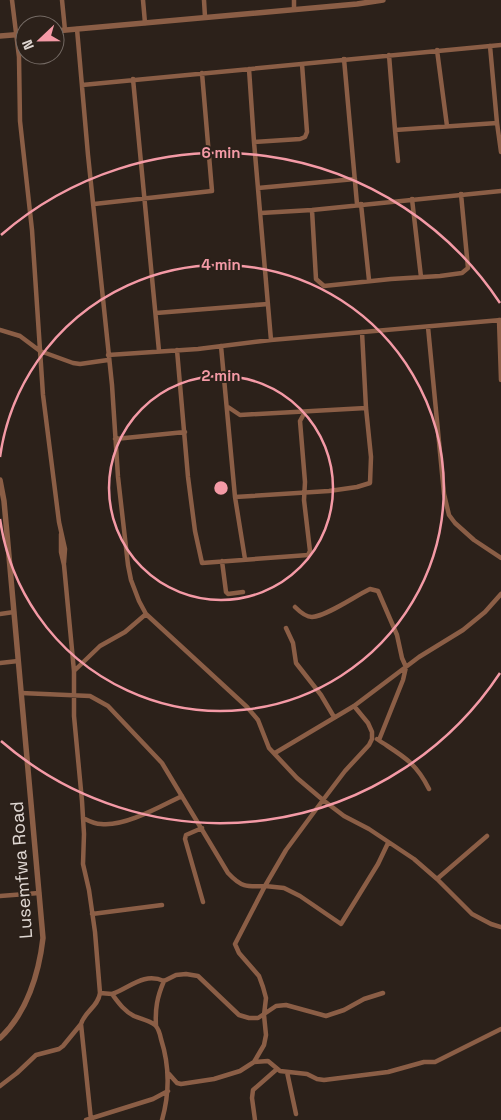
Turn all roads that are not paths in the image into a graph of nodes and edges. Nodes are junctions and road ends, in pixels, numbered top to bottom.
1 (12, 0) edge
2 (62, 0) edge
3 (143, 0) edge
4 (204, 0) edge
5 (294, 0) edge
6 (383, 0) edge
7 (294, 9) junction
8 (64, 15) edge
9 (205, 17) junction
10 (145, 23) junction
11 (65, 30) edge
12 (77, 30) junction
13 (15, 34) joint
14 (0, 36) edge
15 (501, 45) edge
16 (490, 46) junction
17 (437, 50) junction
18 (389, 55) junction
19 (344, 59) junction
20 (302, 64) junction
21 (19, 65) edge
22 (249, 69) junction
23 (202, 73) junction
24 (133, 80) junction
25 (82, 85) junction
26 (497, 123) junction
27 (447, 126) junction
28 (395, 130) junction
29 (254, 142) junction
30 (501, 152) edge
31 (398, 161) dead end
32 (355, 179) junction
33 (258, 188) junction
34 (501, 191) edge
35 (461, 194) junction
36 (145, 198) junction
37 (412, 199) junction
38 (94, 204) junction
39 (359, 204) junction
40 (312, 210) junction
41 (261, 213) junction
42 (421, 277) junction
43 (369, 280) junction
44 (268, 304) junction
45 (156, 313) junction
46 (500, 320) edge
47 (428, 327) junction
48 (0, 330) edge
49 (362, 332) junction
50 (271, 340) junction
51 (222, 346) junction
52 (178, 350) junction
53 (40, 351) junction
54 (159, 351) junction
55 (108, 357) junction
56 (501, 380) edge
57 (228, 407) junction
58 (366, 408) junction
59 (293, 412) junction
60 (305, 412) junction
61 (300, 420) junction
62 (185, 432) junction
63 (115, 440) junction
64 (0, 480) edge
65 (305, 492) junction
66 (235, 497) junction
67 (501, 558) edge
68 (244, 559) junction
69 (222, 561) junction
70 (243, 592) dead end
71 (501, 594) edge
72 (295, 607) dead end
73 (14, 612) junction
74 (0, 614) edge
75 (146, 614) junction
76 (286, 628) dead end
77 (18, 661) junction
78 (0, 663) edge
79 (406, 667) junction
80 (74, 671) junction
81 (20, 693) junction
82 (74, 696) junction
83 (354, 706) junction
84 (334, 716) junction
85 (373, 736) junction
86 (379, 740) junction
87 (275, 754) junction
88 (429, 789) dead end
89 (182, 796) junction
90 (323, 800) junction
91 (83, 818) junction
92 (202, 828) junction
93 (487, 836) dead end
94 (388, 843) junction
95 (437, 878) junction
96 (265, 886) junction
97 (39, 892) junction
98 (0, 896) edge
99 (203, 902) dead end
100 (162, 905) dead end
101 (92, 914) junction
102 (501, 927) edge
103 (164, 981) junction
104 (383, 993) dead end
105 (100, 994) junction
106 (112, 994) junction
107 (265, 1012) junction
108 (81, 1024) junction
109 (156, 1026) junction
110 (501, 1029) edge
111 (0, 1038) edge
112 (254, 1062) junction
113 (277, 1069) junction
114 (287, 1072) junction
115 (169, 1074) junction
116 (0, 1086) edge
117 (168, 1091) junction
118 (296, 1114) dead end
119 (89, 1119) edge
120 (162, 1120) edge
121 (255, 1120) edge

1 - 13 street
2 - 8 street
3 - 10 street
4 - 9 street
5 - 7 street
6 - 7 street
7 - 9 street
9 - 10 street
10 - 12 street
11 - 12 street
12 - 25 street
13 - 14 street
15 - 16 street
16 - 17 street
16 - 26 street
17 - 18 street
17 - 27 street
18 - 19 street
18 - 28 street
19 - 20 street
19 - 32 street
20 - 22 street
20 - 29 street
21 - 53 street
22 - 23 street
22 - 29 street
23 - 24 street
23 - 36 street
24 - 25 street
24 - 36 street
25 - 38 street
26 - 27 street
26 - 30 street
27 - 28 street
28 - 31 street
29 - 33 street
32 - 33 street
32 - 39 street
33 - 41 street
34 - 35 street
35 - 37 street
35 - 42 street
36 - 38 street
36 - 45 street
37 - 39 street
37 - 42 street
38 - 55 street
39 - 40 street
39 - 43 street
40 - 41 street
40 - 43 street
41 - 44 street
42 - 43 street
44 - 45 street
44 - 50 street
45 - 54 street
46 - 47 street
46 - 56 street
47 - 49 street
47 - 67 street
48 - 53 street
49 - 50 street
49 - 58 street
50 - 51 street
51 - 52 street
51 - 57 street
52 - 54 street
52 - 62 street
53 - 55 street
53 - 80 street
54 - 55 street
55 - 63 street
57 - 59 street
57 - 66 street
58 - 60 street
58 - 65 street
59 - 60 street
59 - 61 street
60 - 61 street
61 - 65 street
62 - 63 street
62 - 69 street
63 - 75 street
64 - 73 street, Lusemfwa Road
65 - 66 street
65 - 68 street
66 - 68 street
68 - 69 street
69 - 70 street
71 - 79 street
72 - 79 street
73 - 74 street
73 - 77 street, Lusemfwa Road
75 - 80 street
75 - 87 street
76 - 84 street
77 - 78 street
77 - 81 street, Lusemfwa Road
79 - 83 street
79 - 86 street
80 - 82 street
81 - 82 street
81 - 97 street, Lusemfwa Road
82 - 89 street
82 - 91 street
83 - 84 street
83 - 85 street
84 - 87 street
85 - 86 street
85 - 90 street
86 - 88 street
87 - 90 street
89 - 91 street
89 - 92 street
90 - 94 street
90 - 96 street
91 - 101 street
92 - 96 street
92 - 99 street
93 - 95 street
94 - 95 street
94 - 96 street
95 - 102 street
96 - 107 street
97 - 98 street
97 - 111 street, Lusemfwa Road
100 - 101 street
101 - 105 street
103 - 106 street
103 - 107 street
103 - 109 street
104 - 107 street
105 - 106 street
105 - 108 street
106 - 109 street
107 - 112 street
108 - 116 street
108 - 119 street
109 - 115 street
110 - 114 street
112 - 113 street
112 - 115 street
113 - 114 street
113 - 121 street
114 - 118 street
115 - 117 street
117 - 119 street
117 - 120 street

